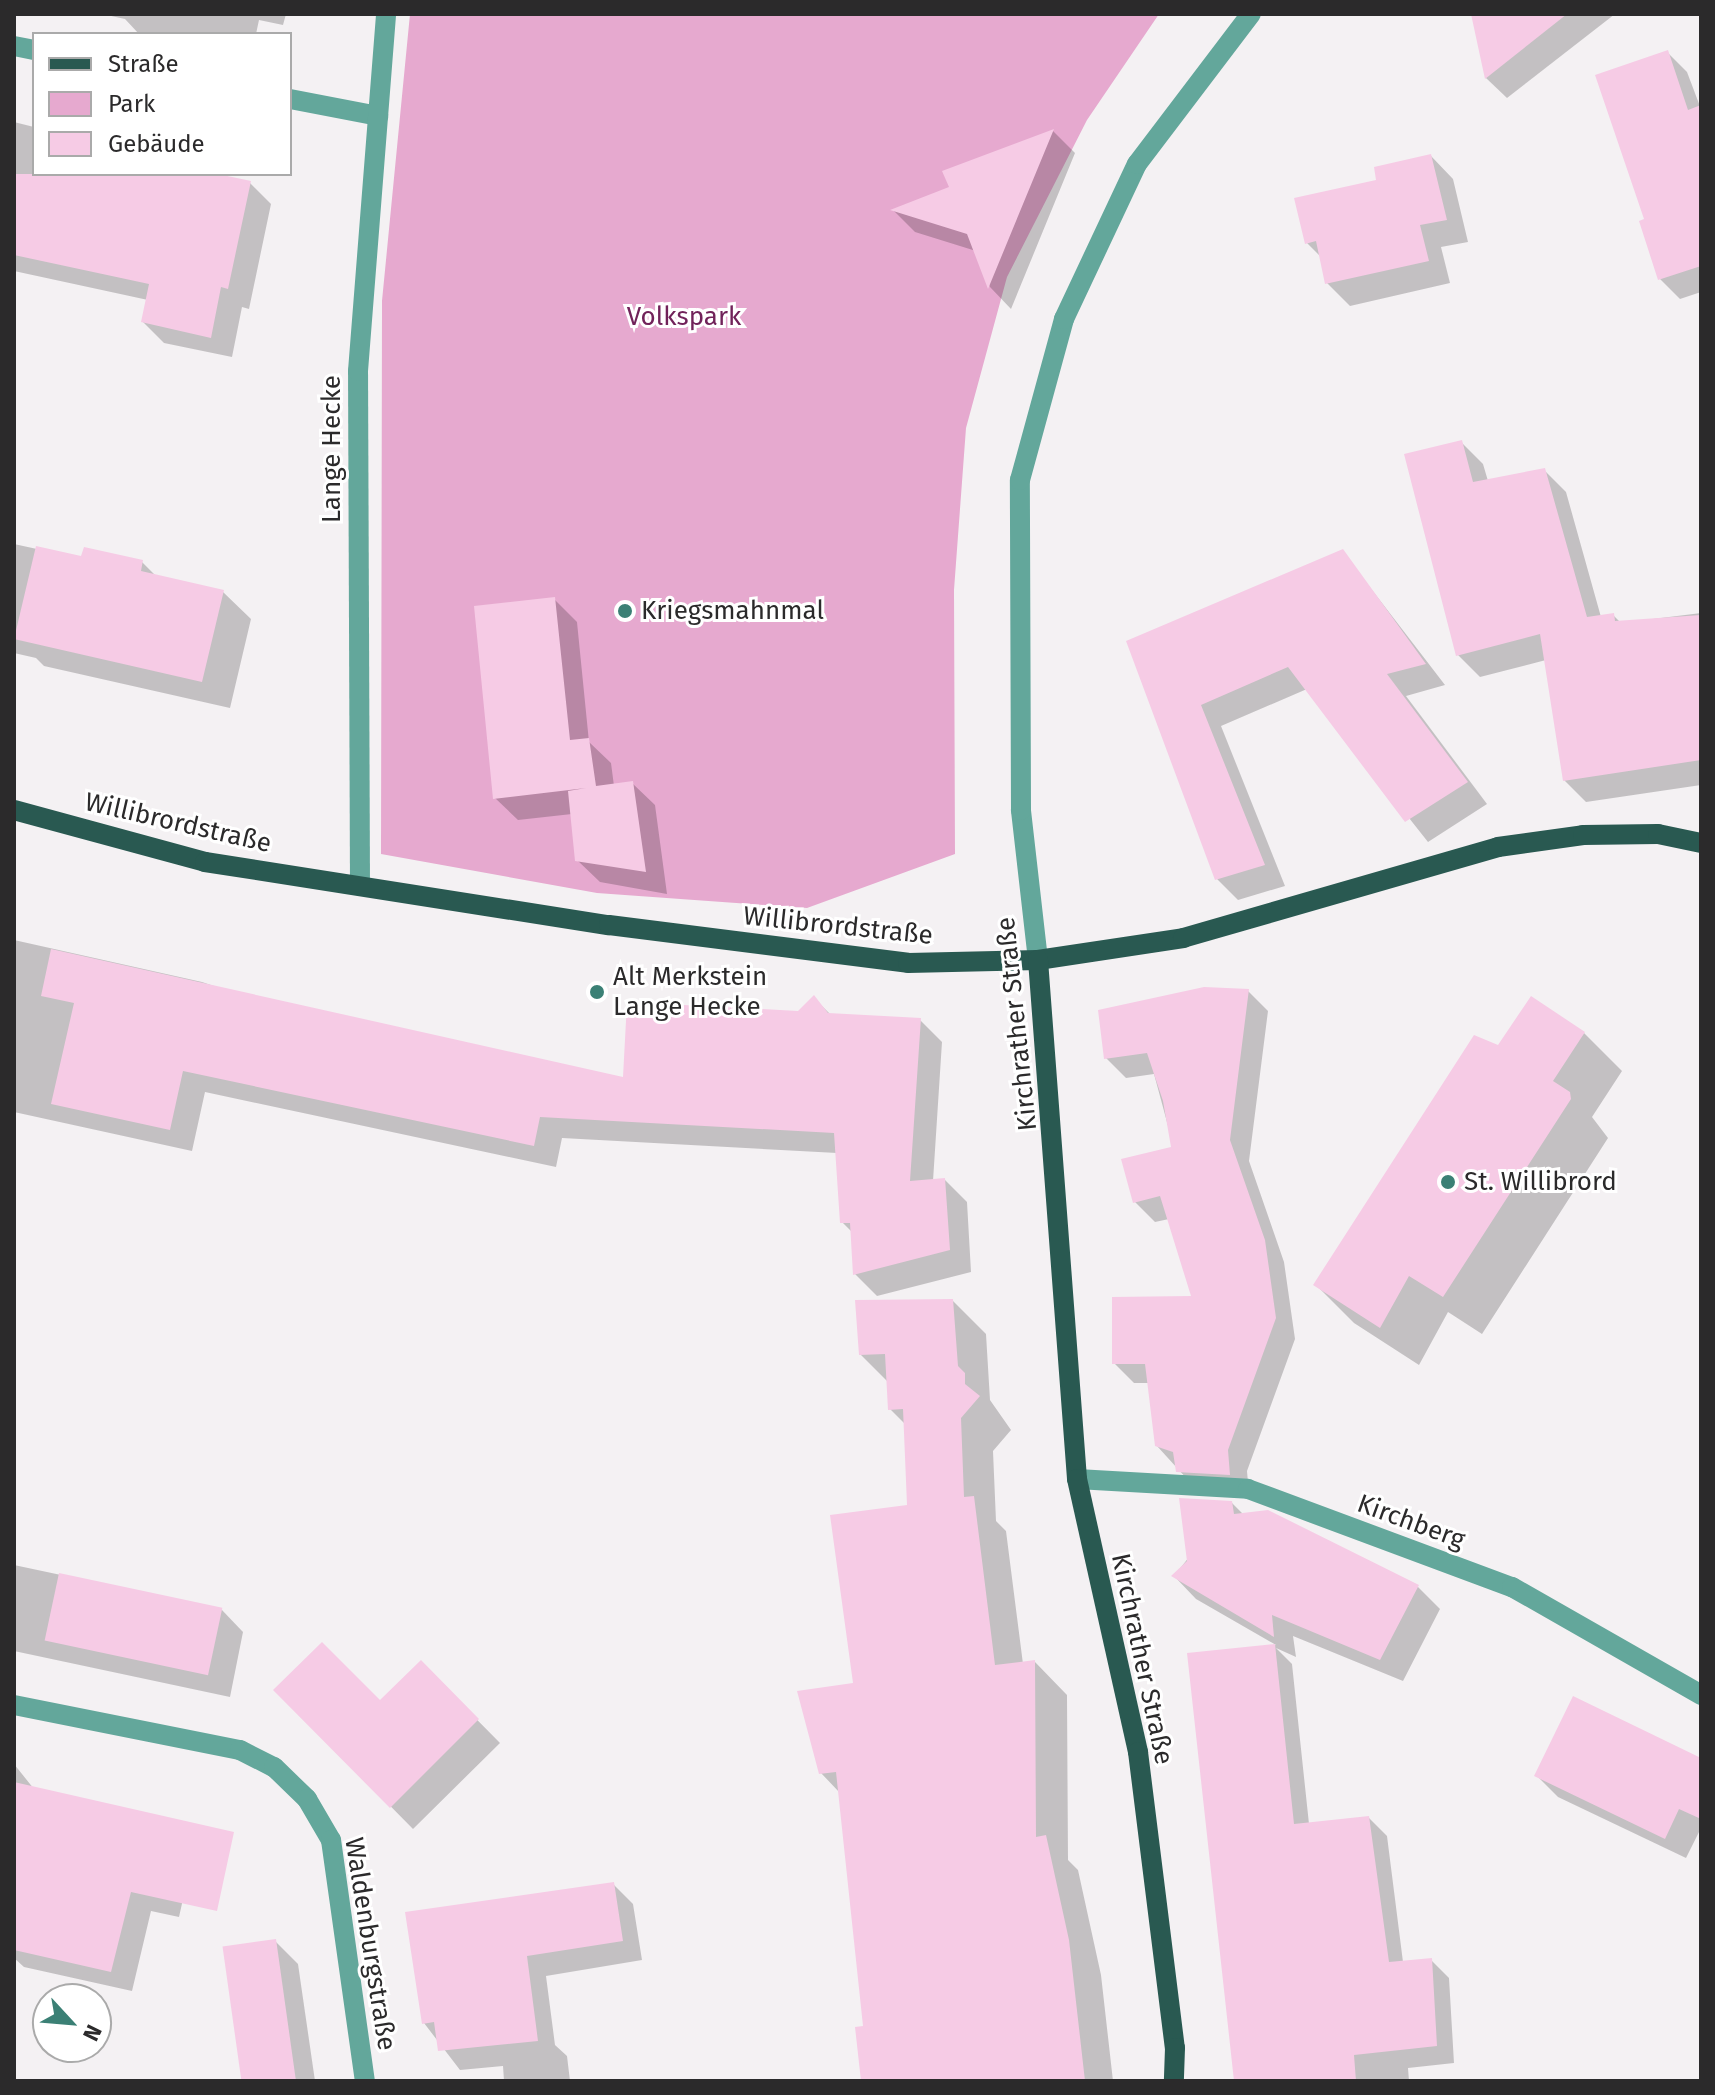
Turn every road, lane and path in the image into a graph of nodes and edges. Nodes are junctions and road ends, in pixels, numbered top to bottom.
1 (386, 14) edge
2 (1251, 14) edge
3 (292, 99) edge
4 (378, 116) junction
5 (14, 810) edge
6 (1701, 843) edge
7 (360, 886) junction
8 (1038, 960) junction
9 (1077, 1479) junction
10 (1701, 1695) edge
11 (14, 1705) edge
12 (365, 2081) edge
13 (1174, 2081) edge

1 - 4 street, Lange Hecke
2 - 8 street, Kirchrather Straße
3 - 4 street
4 - 7 street, Lange Hecke
5 - 7 main road, Willibrordstraße
6 - 8 main road, Willibrordstraße
7 - 8 main road, Willibrordstraße
8 - 9 main road, Kirchrather Straße
9 - 10 street, Kirchberg
9 - 13 main road, Kirchrather Straße
11 - 12 street, Waldenburgstraße

